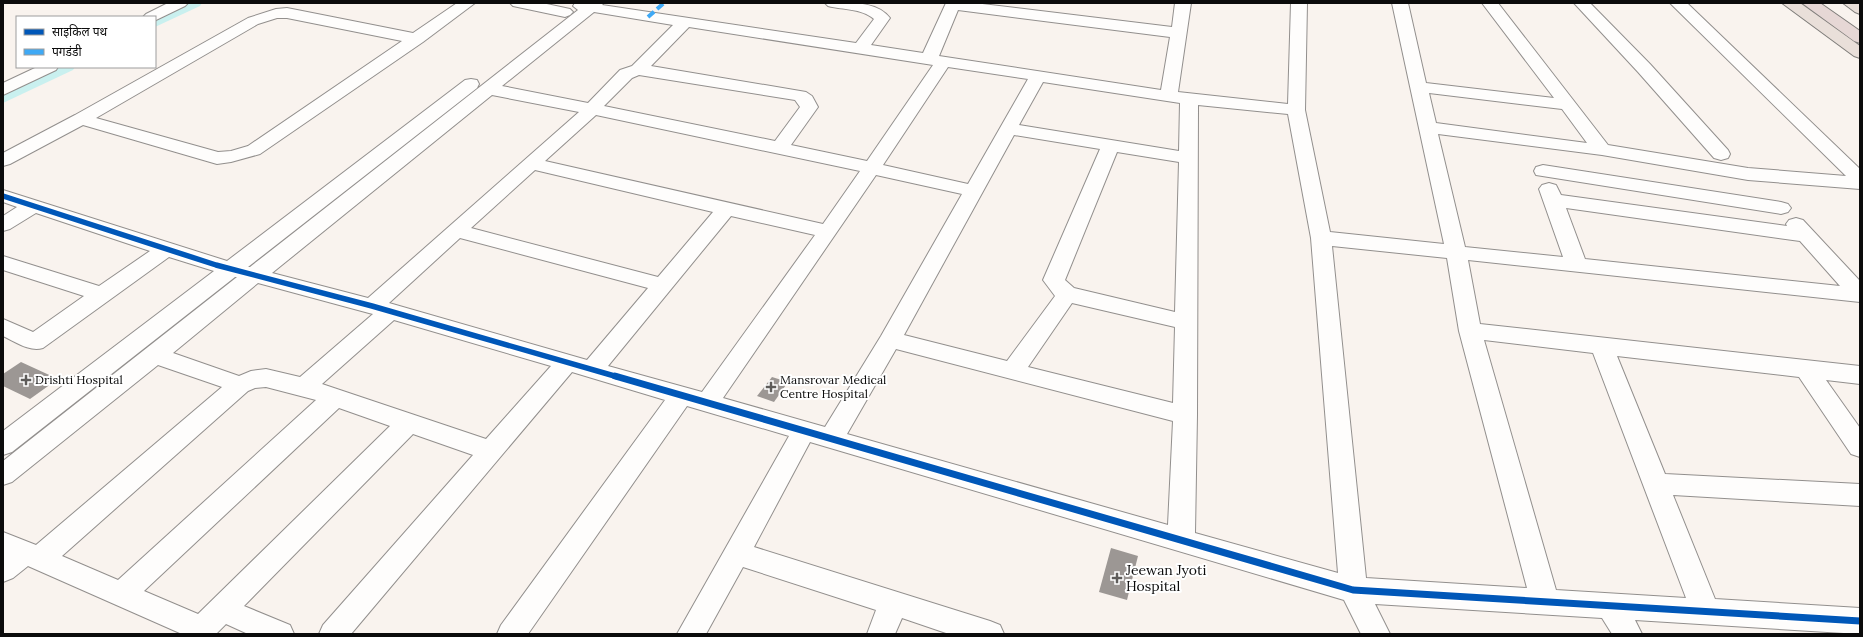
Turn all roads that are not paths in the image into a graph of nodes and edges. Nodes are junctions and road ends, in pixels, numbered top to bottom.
1 (180, 3) edge
2 (468, 3) edge
3 (518, 3) edge
4 (664, 3) edge
5 (833, 3) edge
6 (1183, 3) edge
7 (1299, 3) edge
8 (1400, 3) edge
9 (1490, 3) edge
10 (1582, 3) edge
11 (1678, 3) edge
12 (1790, 3) edge
13 (1810, 3) edge
14 (1832, 3) edge
15 (1851, 3) edge
16 (954, 4) edge
17 (581, 6) edge
18 (1860, 9) edge
19 (153, 16) edge
20 (648, 17) junction
21 (684, 22) junction
22 (1860, 23) edge
23 (1178, 33) junction
24 (1860, 38) edge
25 (417, 39) junction
26 (860, 49) junction
27 (1860, 53) edge
28 (936, 60) junction
29 (48, 68) edge
30 (638, 70) junction
31 (1038, 76) junction
32 (1419, 87) junction
33 (489, 89) junction
34 (3, 90) edge
35 (1179, 98) junction
36 (1568, 105) junction
37 (592, 109) junction
38 (1296, 110) junction
39 (81, 119) junction
40 (1428, 127) junction
41 (1008, 129) junction
42 (1532, 141) junction
43 (1111, 145) junction
44 (779, 148) junction
45 (1602, 150) junction
46 (1721, 154) dead end
47 (1189, 158) junction
48 (3, 160) edge
49 (532, 164) junction
50 (872, 168) junction
51 (1543, 171) junction
52 (1748, 174) junction
53 (1860, 179) edge
54 (1860, 183) edge
55 (974, 191) junction
56 (3, 196) edge
57 (1553, 200) junction
58 (33, 206) junction
59 (726, 208) junction
60 (1781, 208) junction
61 (3, 224) edge
62 (456, 231) junction
63 (828, 232) junction
64 (1806, 235) junction
65 (1322, 238) junction
66 (166, 249) junction
67 (1456, 251) junction
68 (3, 263) edge
69 (1576, 264) junction
70 (231, 269) junction
71 (256, 275) junction
72 (663, 285) junction
73 (101, 294) junction
74 (1067, 294) junction
75 (1860, 295) edge
76 (381, 309) junction
77 (1186, 322) junction
78 (3, 327) edge
79 (1470, 331) junction
80 (890, 340) junction
81 (1602, 346) junction
82 (155, 355) junction
83 (567, 362) junction
84 (1806, 368) junction
85 (592, 370) junction
86 (1013, 371) junction
87 (1860, 375) edge
88 (240, 385) junction
89 (304, 388) junction
90 (681, 396) junction
91 (333, 398) junction
92 (707, 403) junction
93 (1185, 415) junction
94 (408, 423) junction
95 (804, 431) junction
96 (830, 439) junction
97 (3, 445) edge
98 (1860, 447) edge
99 (490, 451) junction
100 (3, 475) edge
101 (1658, 484) junction
102 (1860, 495) edge
103 (1181, 540) junction
104 (23, 551) edge
105 (736, 553) junction
106 (3, 570) edge
107 (1353, 590) junction
108 (122, 594) junction
109 (1545, 602) junction
110 (893, 604) junction
111 (1610, 606) junction
112 (221, 609) junction
113 (1706, 612) junction
114 (1860, 621) edge
115 (200, 632) edge
116 (280, 634) edge
117 (333, 634) edge
118 (512, 634) edge
119 (691, 634) edge
120 (881, 634) edge
121 (990, 634) edge
122 (1376, 634) edge
123 (1628, 634) edge

1 - 19 street
2 - 25 street
3 - 17 street
4 - 20 street
5 - 26 street
6 - 23 street
7 - 38 street
8 - 32 street
9 - 36 street
10 - 46 street
11 - 53 street
12 - 27 main road
13 - 24 highway
14 - 22 highway
15 - 18 main road
16 - 23 street
16 - 28 street
17 - 20 street
17 - 33 street
17 - 70 street
20 - 21 street
21 - 26 street
21 - 30 street
23 - 35 street
25 - 39 street
25 - 39 street
26 - 28 street
28 - 31 street
28 - 50 street
29 - 34 street
30 - 37 street
30 - 44 street
31 - 35 street
31 - 41 street
32 - 36 street
32 - 40 street
33 - 37 street
33 - 71 street
35 - 38 street
35 - 47 street
36 - 45 street
37 - 44 street
37 - 49 street
38 - 65 street
39 - 48 street
40 - 42 street
40 - 67 street
41 - 43 street
41 - 55 street
42 - 45 street
42 - 51 street
43 - 47 street
43 - 74 street
44 - 50 street
45 - 52 street
47 - 77 street
49 - 59 street
49 - 62 street
50 - 55 street
50 - 63 street
51 - 57 street
51 - 60 street
52 - 54 street
52 - 60 street
55 - 80 street
56 - 58 street
57 - 64 street
57 - 69 street
58 - 61 street
58 - 66 street
59 - 63 street
59 - 72 street
60 - 64 street
62 - 72 street
62 - 76 street
63 - 92 street
64 - 75 street
65 - 67 street
65 - 107 street
66 - 70 street
66 - 73 street
67 - 69 street
67 - 79 street
68 - 73 street
69 - 75 street
70 - 71 street
70 - 97 street
71 - 76 street
71 - 82 street
72 - 85 street
73 - 78 street
74 - 77 street
74 - 86 street
76 - 83 street
76 - 89 street
77 - 93 street
79 - 81 street
79 - 109 street
80 - 86 street
80 - 96 street
81 - 84 street
81 - 101 street
82 - 88 street
82 - 100 street
83 - 85 street
83 - 99 street
84 - 87 street
84 - 98 street
85 - 90 street
86 - 93 street
88 - 89 street
88 - 104 street
89 - 91 street
90 - 92 street
90 - 118 street
91 - 94 street
91 - 108 street
92 - 95 street
93 - 103 street
94 - 99 street
94 - 112 street
95 - 96 street
95 - 105 street
96 - 103 street
99 - 117 street
101 - 102 street
101 - 113 street
103 - 107 street
104 - 106 street
104 - 108 street
105 - 110 street
105 - 119 street
107 - 109 street
107 - 122 street
108 - 115 street
109 - 111 street
110 - 120 street
110 - 121 street
111 - 113 street
111 - 123 street
112 - 115 street
112 - 116 street
113 - 114 street

